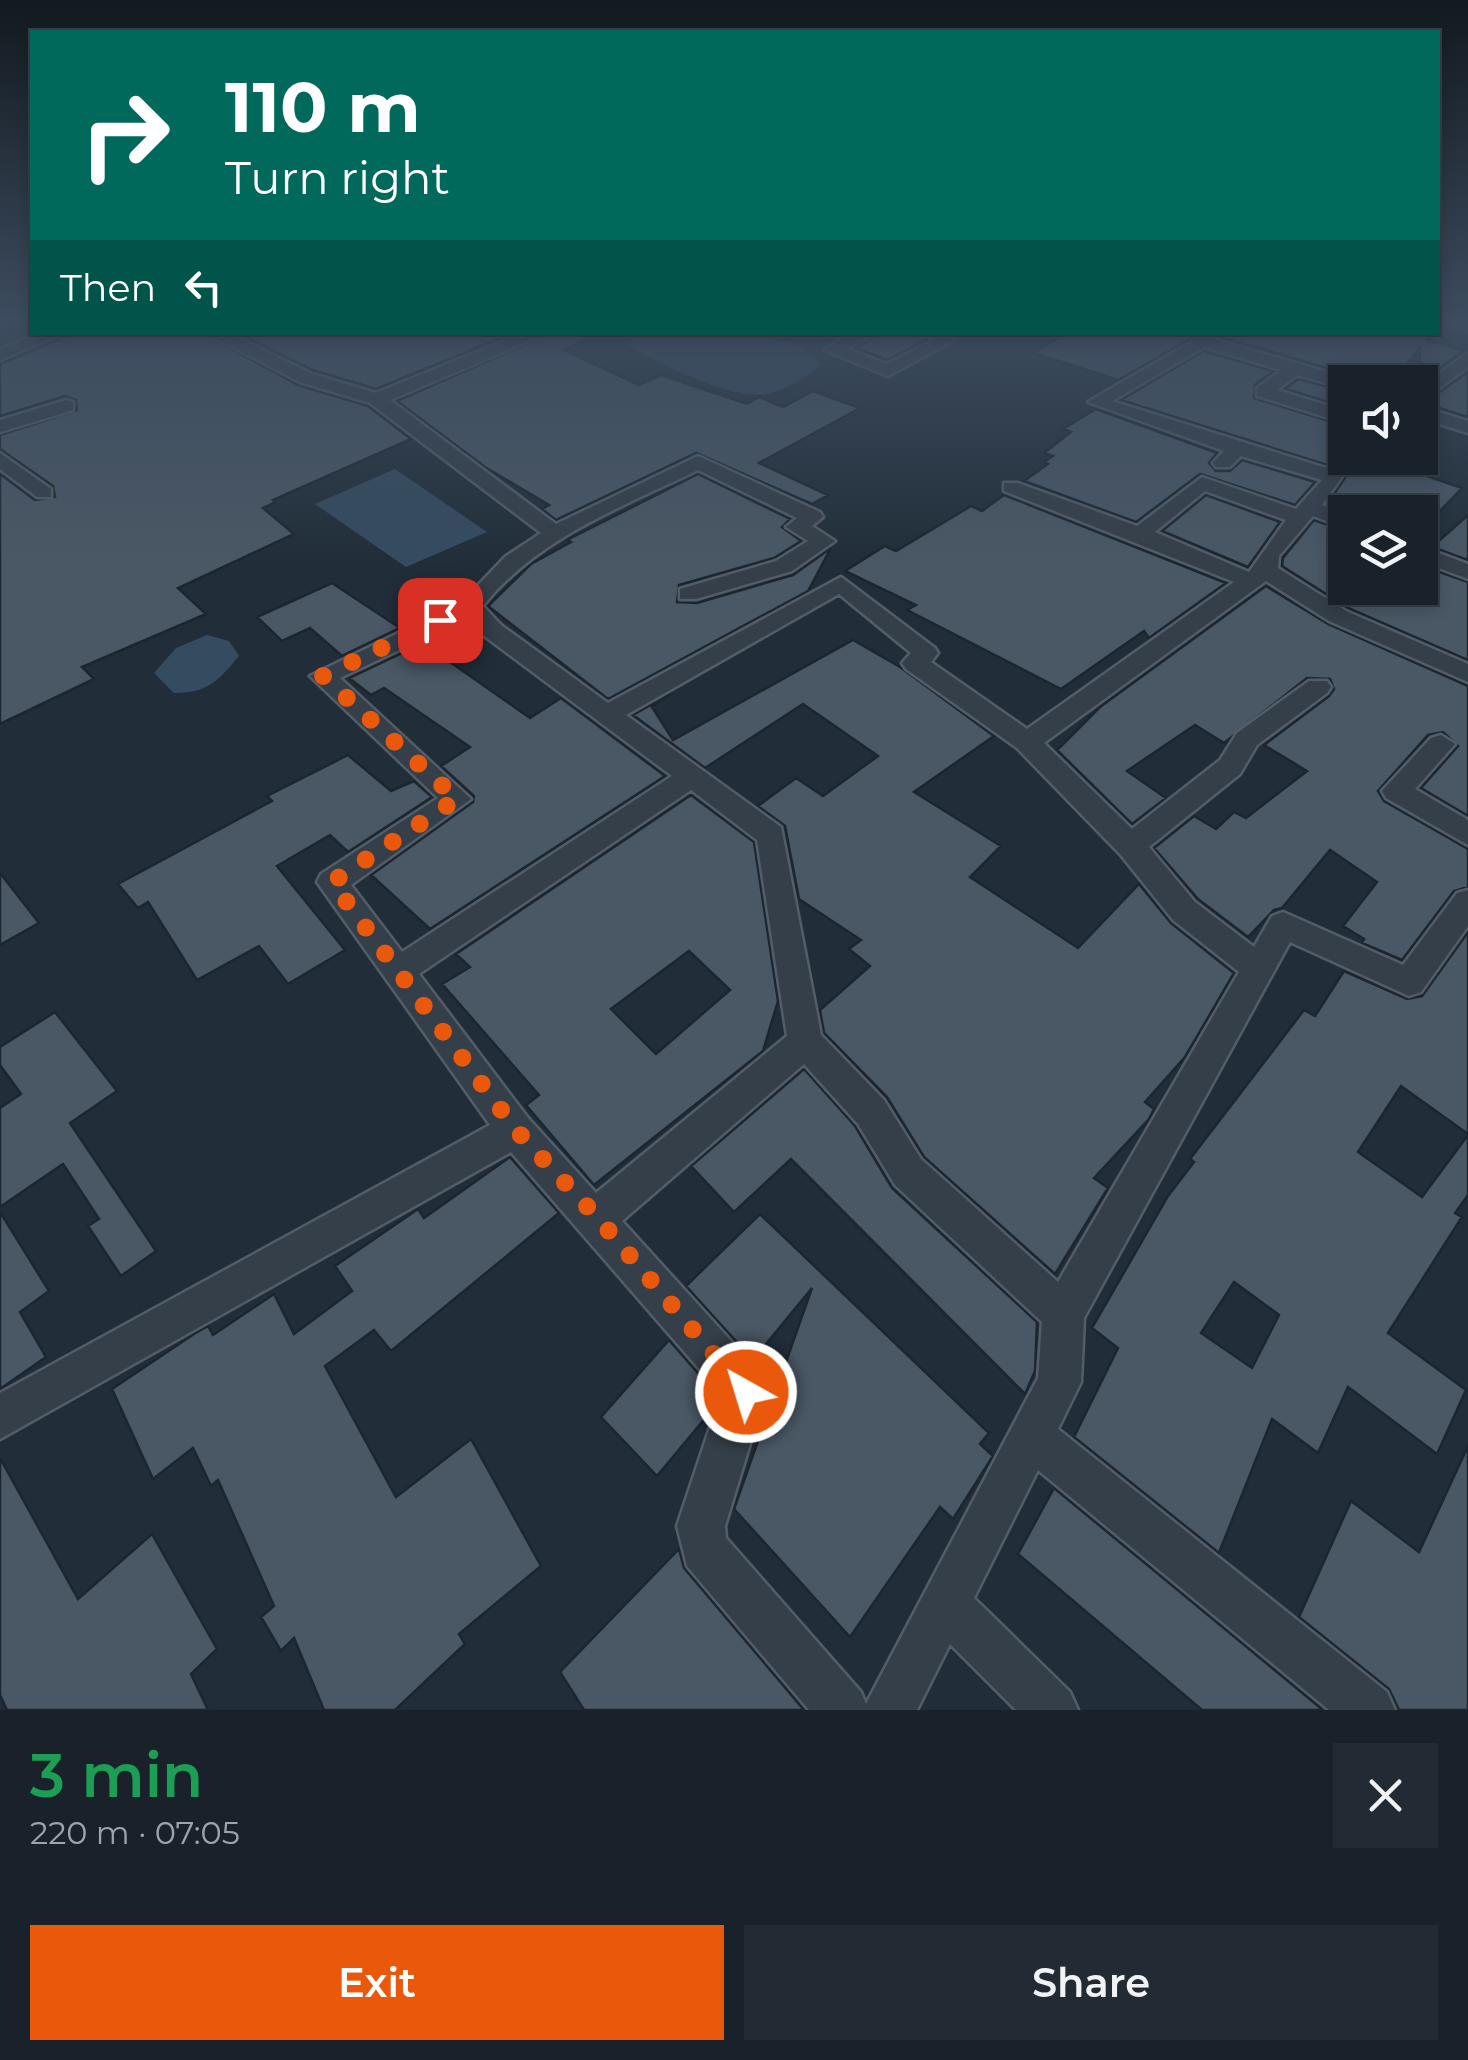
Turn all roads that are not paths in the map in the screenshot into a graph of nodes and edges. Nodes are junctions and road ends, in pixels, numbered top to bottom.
1 (383, 403) edge
2 (1099, 403) edge
3 (1300, 403) edge
4 (66, 406) dead end
5 (1328, 411) edge
6 (1438, 418) edge
7 (0, 426) edge
8 (1468, 427) edge
9 (1237, 449) junction
10 (0, 459) edge
11 (1328, 465) edge
12 (1333, 475) edge
13 (1202, 483) junction
14 (1012, 487) dead end
15 (44, 494) dead end
16 (1303, 512) junction
17 (1328, 518) edge
18 (556, 534) junction
19 (1140, 534) junction
20 (1438, 560) edge
21 (1468, 572) edge
22 (1258, 575) junction
23 (688, 594) dead end
24 (470, 606) junction
25 (1468, 674) edge
26 (1318, 687) dead end
27 (608, 714) junction
28 (1028, 742) junction
29 (1441, 744) dead end
30 (692, 776) junction
31 (1468, 834) edge
32 (1131, 846) junction
33 (1468, 902) edge
34 (1258, 968) junction
35 (398, 972) junction
36 (805, 1042) junction
37 (516, 1130) junction
38 (597, 1217) junction
39 (1062, 1314) junction
40 (0, 1416) edge
41 (1032, 1437) junction
42 (945, 1604) junction
43 (843, 1710) edge
44 (890, 1710) edge
45 (1052, 1710) edge
46 (1368, 1710) edge

1 - 18 street
2 - 9 street
3 - 5 street
4 - 7 street
6 - 8 street
9 - 11 street
9 - 13 street
10 - 15 street
12 - 16 street
13 - 16 street
13 - 19 street
14 - 19 street
16 - 17 street
16 - 22 street
18 - 23 street
18 - 24 street
19 - 22 street
20 - 21 street
22 - 25 street
22 - 28 street
24 - 27 street
24 - 35 street
26 - 32 street
27 - 28 street
27 - 30 street
28 - 32 street
29 - 31 street
30 - 35 street
30 - 36 street
32 - 34 street
33 - 34 street
34 - 39 street
35 - 37 street
36 - 38 street
36 - 39 street
37 - 38 street
37 - 40 street
38 - 43 street
39 - 41 street
41 - 42 street
41 - 46 street
42 - 44 street
42 - 45 street

